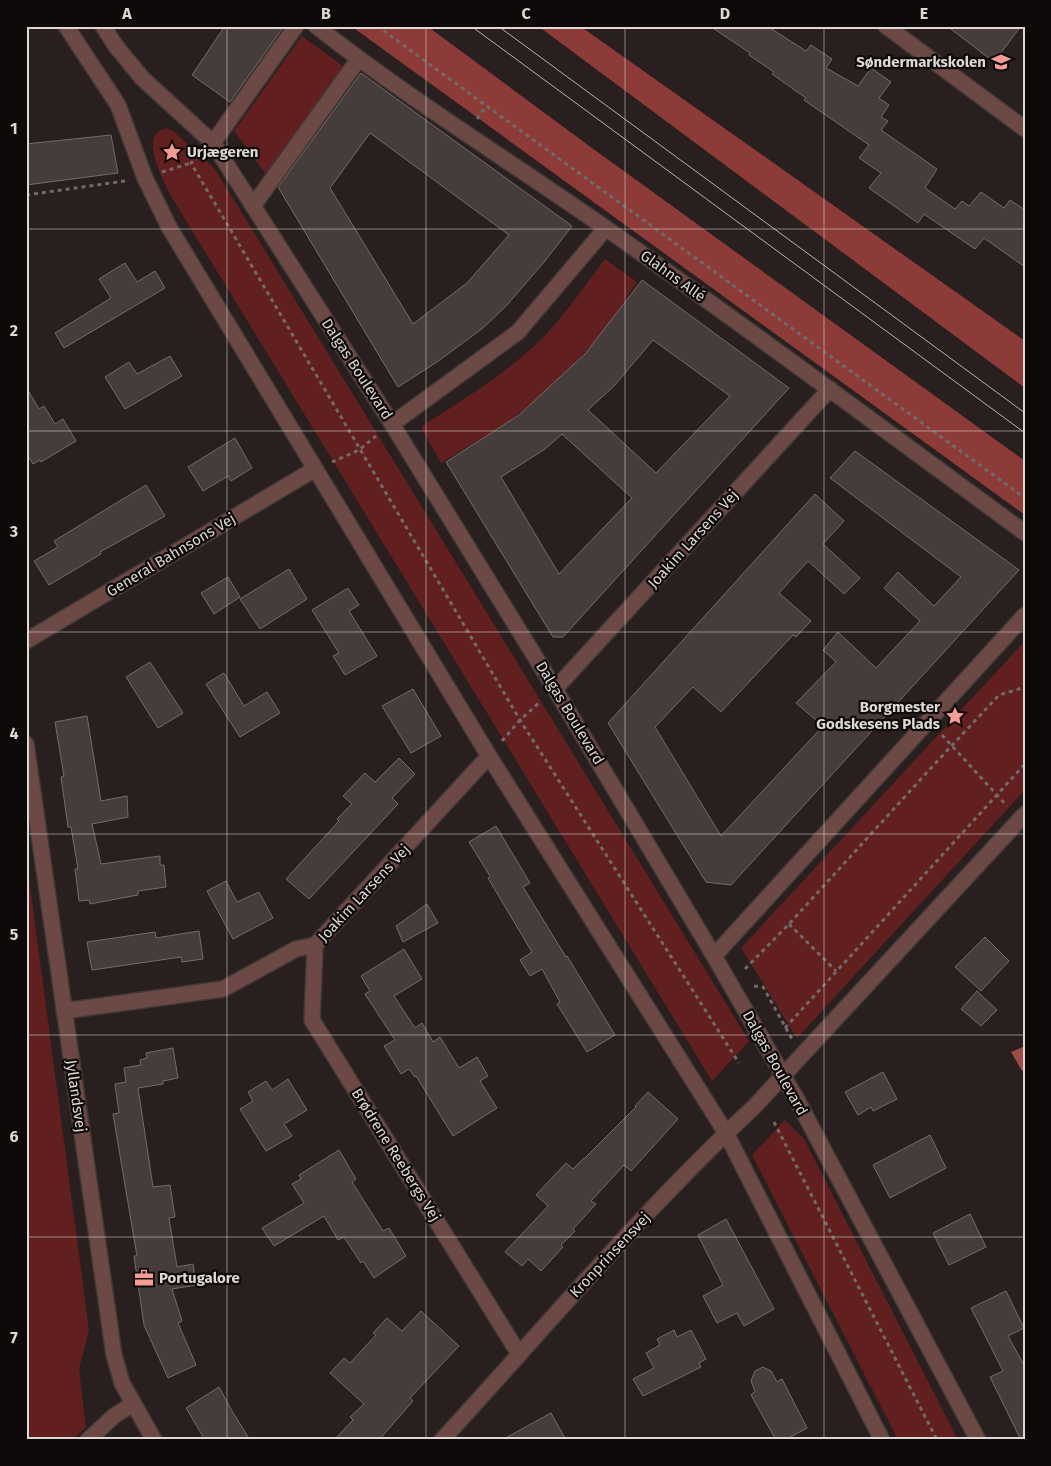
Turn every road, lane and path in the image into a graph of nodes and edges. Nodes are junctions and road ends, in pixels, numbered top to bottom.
1 (66, 26) edge
2 (103, 26) edge
3 (296, 26) edge
4 (316, 26) edge
5 (377, 26) edge
6 (886, 26) edge
7 (358, 60) junction
8 (486, 106) junction
9 (480, 116) dead end
10 (1025, 129) edge
11 (213, 143) junction
12 (191, 163) junction
13 (145, 178) junction
14 (26, 195) edge
15 (253, 206) junction
16 (606, 228) junction
17 (830, 389) junction
18 (392, 424) junction
19 (359, 450) junction
20 (315, 469) junction
21 (1025, 498) edge
22 (1025, 533) edge
23 (1025, 616) edge
24 (26, 641) edge
25 (556, 689) junction
26 (1025, 689) edge
27 (520, 720) junction
28 (929, 721) junction
29 (26, 744) edge
30 (952, 746) junction
31 (489, 756) junction
32 (1025, 764) edge
33 (996, 794) junction
34 (1023, 819) edge
35 (789, 924) junction
36 (315, 946) junction
37 (714, 956) junction
38 (836, 971) junction
39 (730, 984) junction
40 (64, 1011) junction
41 (785, 1028) dead end
42 (739, 1063) dead end
43 (782, 1075) junction
44 (774, 1122) dead end
45 (726, 1133) junction
46 (520, 1354) junction
47 (133, 1404) junction
48 (443, 1439) edge
49 (88, 1440) edge
50 (154, 1440) edge
51 (882, 1440) edge
52 (937, 1440) edge
53 (978, 1440) edge

1 - 13 street
2 - 11 street, Dalgas Boulevard
3 - 11 street
4 - 7 street, Glahns Allé
5 - 8 path, Glahns Allé
6 - 10 street
7 - 15 street
7 - 16 street, Glahns Allé
8 - 9 path
8 - 21 path, Glahns Allé
11 - 12 path
11 - 15 street, Dalgas Boulevard
12 - 13 path
12 - 19 path
13 - 14 path
13 - 20 street
15 - 18 street, Dalgas Boulevard
16 - 17 street, Glahns Allé
16 - 18 street
17 - 22 street, Glahns Allé
17 - 25 street, Joakim Larsens Vej
18 - 19 path
18 - 25 street, Dalgas Boulevard
19 - 20 path
19 - 27 path
20 - 24 street, General Bahnsons Vej
20 - 31 street
23 - 28 street
25 - 27 path
25 - 37 street, Dalgas Boulevard
26 - 30 path
27 - 31 path
27 - 42 path
28 - 30 path
28 - 37 street
29 - 40 street, Jyllandsvej
30 - 33 path
30 - 35 path
31 - 36 street, Joakim Larsens Vej
31 - 45 street
32 - 33 path
33 - 34 path
33 - 38 path
34 - 43 street
35 - 38 path
35 - 39 path
36 - 40 street, Joakim Larsens Vej
36 - 46 street, Brødrene Reebergs Vej
37 - 39 street, Dalgas Boulevard
38 - 41 path
39 - 43 street, Dalgas Boulevard
40 - 47 street, Jyllandsvej
43 - 45 street, Kronprinsensvej
43 - 53 street, Dalgas Boulevard
44 - 52 path
45 - 46 street, Kronprinsensvej
45 - 51 street
46 - 48 street, Kronprinsensvej
47 - 49 street
47 - 50 street, Jyllandsvej

